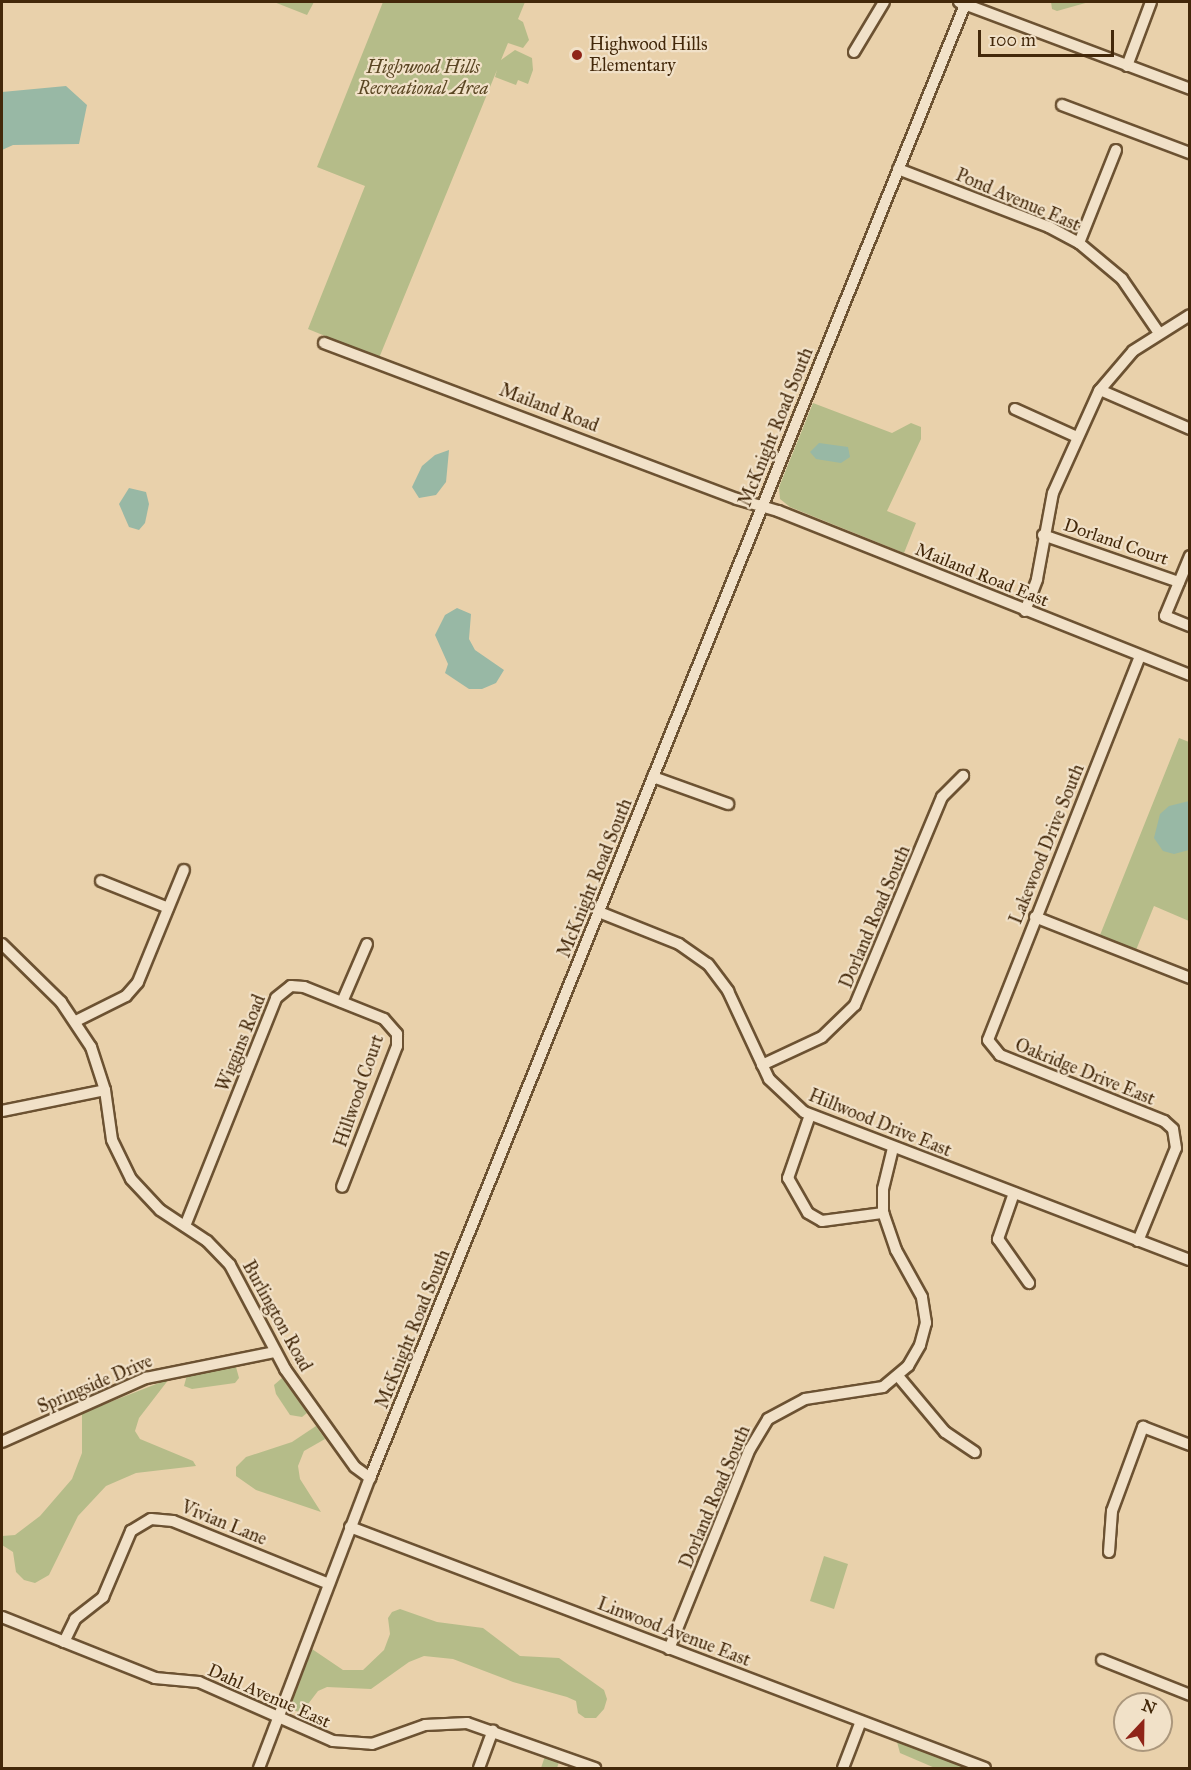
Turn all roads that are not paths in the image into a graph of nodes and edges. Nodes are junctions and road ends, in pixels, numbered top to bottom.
1 (884, 2) edge
2 (963, 2) edge
3 (1151, 2) edge
4 (854, 52) dead end
5 (1127, 66) junction
6 (1190, 89) edge
7 (1062, 105) dead end
8 (1116, 150) dead end
9 (1190, 153) edge
10 (898, 169) junction
11 (1079, 243) junction
12 (1190, 315) edge
13 (1159, 333) junction
14 (324, 342) dead end
15 (1100, 390) junction
16 (1015, 409) dead end
17 (1190, 429) edge
18 (1077, 437) junction
19 (762, 507) junction
20 (1043, 535) junction
21 (1190, 556) edge
22 (1179, 582) junction
23 (1025, 611) junction
24 (1190, 626) edge
25 (1140, 656) junction
26 (1190, 675) edge
27 (963, 776) dead end
28 (653, 777) junction
29 (728, 804) dead end
30 (184, 870) dead end
31 (101, 881) dead end
32 (168, 908) junction
33 (599, 912) junction
34 (1035, 916) junction
35 (2, 944) edge
36 (367, 944) dead end
37 (1190, 978) edge
38 (342, 1002) junction
39 (76, 1021) junction
40 (989, 1044) joint
41 (762, 1065) junction
42 (105, 1090) junction
43 (2, 1111) edge
44 (810, 1115) junction
45 (893, 1148) junction
46 (342, 1187) dead end
47 (1014, 1193) junction
48 (883, 1213) junction
49 (185, 1227) junction
50 (1138, 1241) junction
51 (1190, 1260) edge
52 (1029, 1283) dead end
53 (275, 1352) junction
54 (898, 1376) junction
55 (2, 1442) edge
56 (1190, 1445) edge
57 (975, 1452) dead end
58 (370, 1478) junction
59 (351, 1527) junction
60 (1109, 1552) dead end
61 (329, 1584) junction
62 (2, 1617) edge
63 (64, 1642) junction
64 (669, 1649) junction
65 (1102, 1660) dead end
66 (1190, 1695) edge
67 (278, 1718) junction
68 (861, 1721) junction
69 (493, 1730) junction
70 (259, 1768) edge
71 (479, 1768) edge
72 (595, 1768) edge
73 (843, 1768) edge
74 (985, 1768) edge

1 - 4 street
2 - 5 street
2 - 10 street, McKnight Road South
3 - 5 street
5 - 6 street
7 - 9 street
8 - 11 street
10 - 11 street, Pond Avenue East
10 - 19 street, McKnight Road South
11 - 13 street, Pond Avenue East
12 - 13 street
13 - 15 street
14 - 19 street, Mailand Road
15 - 17 street
15 - 18 street
16 - 18 street
18 - 20 street
19 - 23 street, Mailand Road East
19 - 28 street, McKnight Road South
20 - 22 street, Dorland Court
20 - 23 street
21 - 22 street, Dorland Court
22 - 24 street, Dorland Court
23 - 25 street, Mailand Road East
25 - 26 street, Mailand Road East
25 - 34 street, Lakewood Drive South
27 - 41 street, Dorland Road South
28 - 29 street
28 - 33 street, McKnight Road South
30 - 32 street
31 - 32 street
32 - 39 street
33 - 41 street, Hillwood Drive East
33 - 58 street, McKnight Road South
34 - 37 street
34 - 40 street, Lakewood Drive South
35 - 39 street, Burlington Road
36 - 38 street
38 - 46 street, Hillwood Court
38 - 49 street, Wiggins Road
39 - 42 street, Burlington Road
40 - 50 street, Oakridge Drive East
41 - 44 street, Hillwood Drive East
42 - 43 street
42 - 49 street, Burlington Road
44 - 45 street, Hillwood Drive East
44 - 48 street
45 - 47 street, Hillwood Drive East
45 - 48 street, Dorland Road South
47 - 50 street, Hillwood Drive East
47 - 52 street
48 - 54 street, Dorland Road South
49 - 53 street, Burlington Road
50 - 51 street, Hillwood Drive East
53 - 55 street, Springside Drive
53 - 58 street, Burlington Road
54 - 57 street
54 - 64 street, Dorland Road South
56 - 60 street
58 - 59 street, McKnight Road South
59 - 61 street, McKnight Road South
59 - 64 street, Linwood Avenue East
61 - 63 street, Vivian Lane
61 - 67 street, McKnight Road South
62 - 63 street, Dahl Avenue East
63 - 67 street, Dahl Avenue East
64 - 68 street, Linwood Avenue East
65 - 66 street
67 - 69 street, Dahl Avenue East
67 - 70 street, McKnight Road South
68 - 73 street
68 - 74 street, Linwood Avenue East
69 - 71 street
69 - 72 street, Dahl Avenue East

